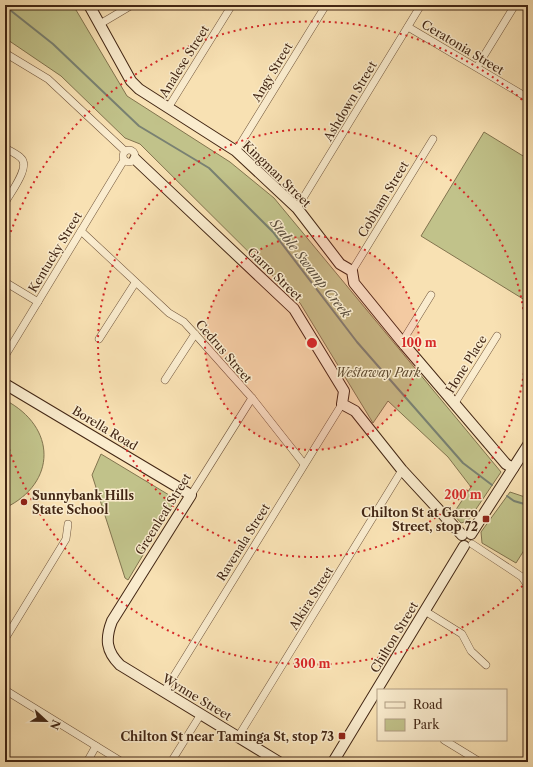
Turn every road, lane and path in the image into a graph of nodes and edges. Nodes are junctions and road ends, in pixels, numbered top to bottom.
1 (88, 5) edge
2 (132, 5) edge
3 (232, 5) edge
4 (326, 5) edge
5 (421, 5) edge
6 (515, 5) edge
7 (100, 24) junction
8 (408, 27) junction
9 (5, 53) edge
10 (477, 67) junction
11 (528, 98) edge
12 (168, 108) junction
13 (433, 139) dead end
14 (5, 148) edge
15 (125, 151) junction
16 (236, 151) junction
17 (135, 159) junction
18 (124, 160) junction
19 (5, 203) edge
20 (297, 208) junction
21 (81, 231) junction
22 (352, 271) junction
23 (5, 282) edge
24 (135, 283) junction
25 (431, 296) dead end
26 (38, 302) junction
27 (195, 334) junction
28 (497, 336) dead end
29 (99, 339) dead end
30 (402, 342) junction
31 (5, 356) edge
32 (165, 380) dead end
33 (5, 384) edge
34 (252, 398) junction
35 (455, 403) junction
36 (342, 404) junction
37 (528, 445) edge
38 (304, 464) junction
39 (513, 468) junction
40 (402, 470) junction
41 (191, 495) junction
42 (68, 524) dead end
43 (467, 540) junction
44 (528, 586) edge
45 (425, 611) junction
46 (5, 639) edge
47 (108, 646) joint
48 (486, 665) dead end
49 (381, 689) edge
50 (5, 690) edge
51 (164, 692) junction
52 (375, 699) edge
53 (201, 714) junction
54 (238, 737) junction
55 (446, 741) edge
56 (96, 746) junction
57 (87, 762) edge
58 (122, 762) edge
59 (171, 762) edge
60 (279, 762) edge
61 (333, 762) edge
62 (480, 762) edge

1 - 7 street, Kingman Street
2 - 7 street
3 - 12 street, Analese Street
4 - 16 street, Angy Street
5 - 8 street, Ashdown Street
6 - 10 street
7 - 12 street, Kingman Street
8 - 10 street, Ceratonia Street
8 - 20 street, Ashdown Street
9 - 15 street
10 - 11 street, Ceratonia Street
12 - 16 street, Kingman Street
13 - 22 street, Cobham Street
14 - 19 street
15 - 17 street
15 - 18 street
16 - 20 street, Kingman Street
17 - 18 street
17 - 36 street, Garro Street
18 - 21 street, Kentucky Street
20 - 22 street, Kingman Street
21 - 24 street, Cedrus Street
21 - 26 street, Kentucky Street
22 - 30 street
23 - 26 street
24 - 27 street, Cedrus Street
24 - 29 street
25 - 30 street
26 - 31 street, Kentucky Street
27 - 32 street
27 - 34 street, Cedrus Street
28 - 35 street, Hone Place
30 - 35 street
33 - 41 street, Borella Road
34 - 38 street, Cedrus Street
34 - 41 street, Greenleaf Street
35 - 39 street
36 - 38 street, Ravenala Street
36 - 40 street
37 - 39 street, Chilton Street
38 - 51 street, Ravenala Street
39 - 43 street, Chilton Street
40 - 43 street
40 - 54 street, Alkira Street
41 - 47 street, Greenleaf Street
42 - 46 street
43 - 44 street
43 - 45 street, Chilton Street
45 - 48 street
45 - 49 street, Chilton Street
47 - 51 street, Wynne Street
50 - 56 street
51 - 53 street, Wynne Street
52 - 61 street, Chilton Street
53 - 54 street, Wynne Street
53 - 59 street
54 - 60 street, Wynne Street
55 - 62 street
56 - 57 street
56 - 58 street

